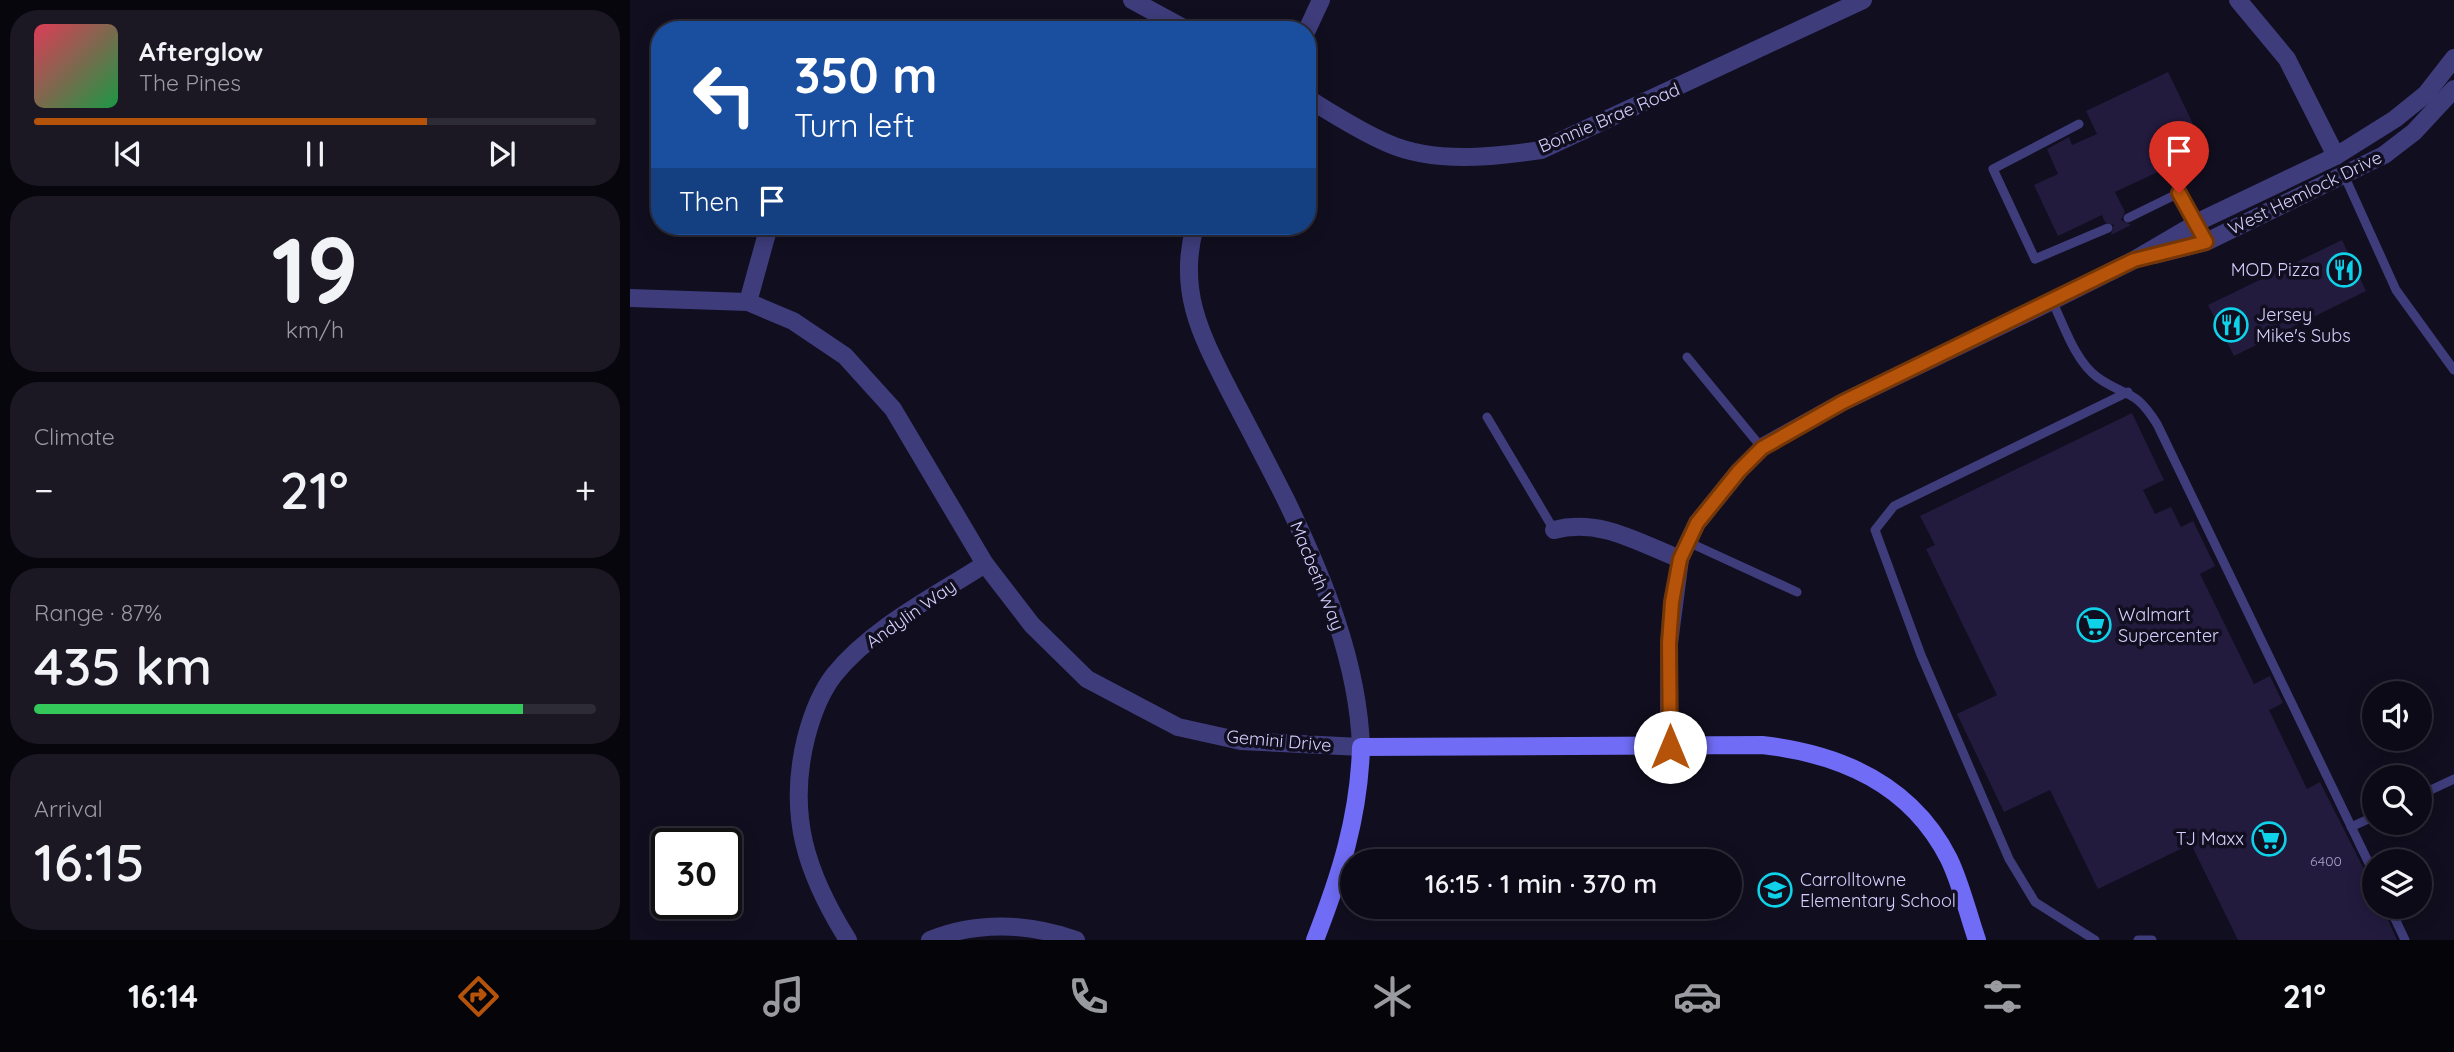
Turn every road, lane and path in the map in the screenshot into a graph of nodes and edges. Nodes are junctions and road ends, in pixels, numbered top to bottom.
1 (1132, 0) edge
2 (1321, 0) edge
3 (1863, 0) edge
4 (2238, 0) edge
5 (1170, 21) edge
6 (1311, 21) edge
7 (2454, 58) edge
8 (2454, 89) edge
9 (1316, 103) edge
10 (2079, 124) dead end
11 (2336, 156) junction
12 (2344, 175) junction
13 (2128, 218) dead end
14 (2194, 225) junction
15 (2108, 228) dead end
16 (767, 235) edge
17 (1193, 235) edge
18 (2206, 242) junction
19 (2134, 260) junction
20 (630, 298) edge
21 (2052, 301) junction
22 (748, 302) junction
23 (1687, 357) dead end
24 (2454, 370) edge
25 (2128, 392) junction
26 (1487, 417) dead end
27 (1762, 448) junction
28 (1554, 530) joint
29 (1686, 541) junction
30 (1680, 559) junction
31 (985, 564) junction
32 (1797, 592) dead end
33 (1361, 747) junction
34 (1670, 747) junction
35 (2454, 779) edge
36 (2432, 789) edge
37 (2362, 822) edge
38 (2351, 827) junction
39 (2362, 849) edge
40 (2395, 919) edge
41 (848, 940) edge
42 (930, 940) edge
43 (1076, 940) edge
44 (1315, 940) edge
45 (1977, 940) edge
46 (2095, 940) edge
47 (2138, 940) edge
48 (2152, 940) edge
49 (2405, 940) edge

1 - 5 street
2 - 6 street
3 - 9 street, Bonnie Brae Road
4 - 11 street
7 - 11 street, West Hemlock Drive
8 - 12 street, West Hemlock Drive
10 - 15 lane
11 - 14 street, West Hemlock Drive
12 - 18 street, West Hemlock Drive
12 - 24 lane
13 - 14 lane
14 - 18 lane
14 - 19 street, West Hemlock Drive
16 - 22 street
17 - 33 street, Macbeth Way
18 - 19 street, West Hemlock Drive
19 - 21 street, West Hemlock Drive
20 - 22 street, Gemini Drive
21 - 25 lane
21 - 27 street, West Hemlock Drive
22 - 31 street, Gemini Drive
23 - 27 lane
25 - 38 lane
25 - 46 lane
26 - 28 lane
27 - 29 street, West Hemlock Drive
28 - 30 street
29 - 30 street, West Hemlock Drive
29 - 32 lane
30 - 34 street, West Hemlock Drive
31 - 33 street, Gemini Drive
31 - 41 street, Andylin Way
33 - 34 street, Gemini Drive
33 - 44 street, Macbeth Way
34 - 45 street, Gemini Drive
35 - 36 lane
37 - 38 lane
38 - 39 lane
40 - 49 lane
42 - 43 street
47 - 48 lane

